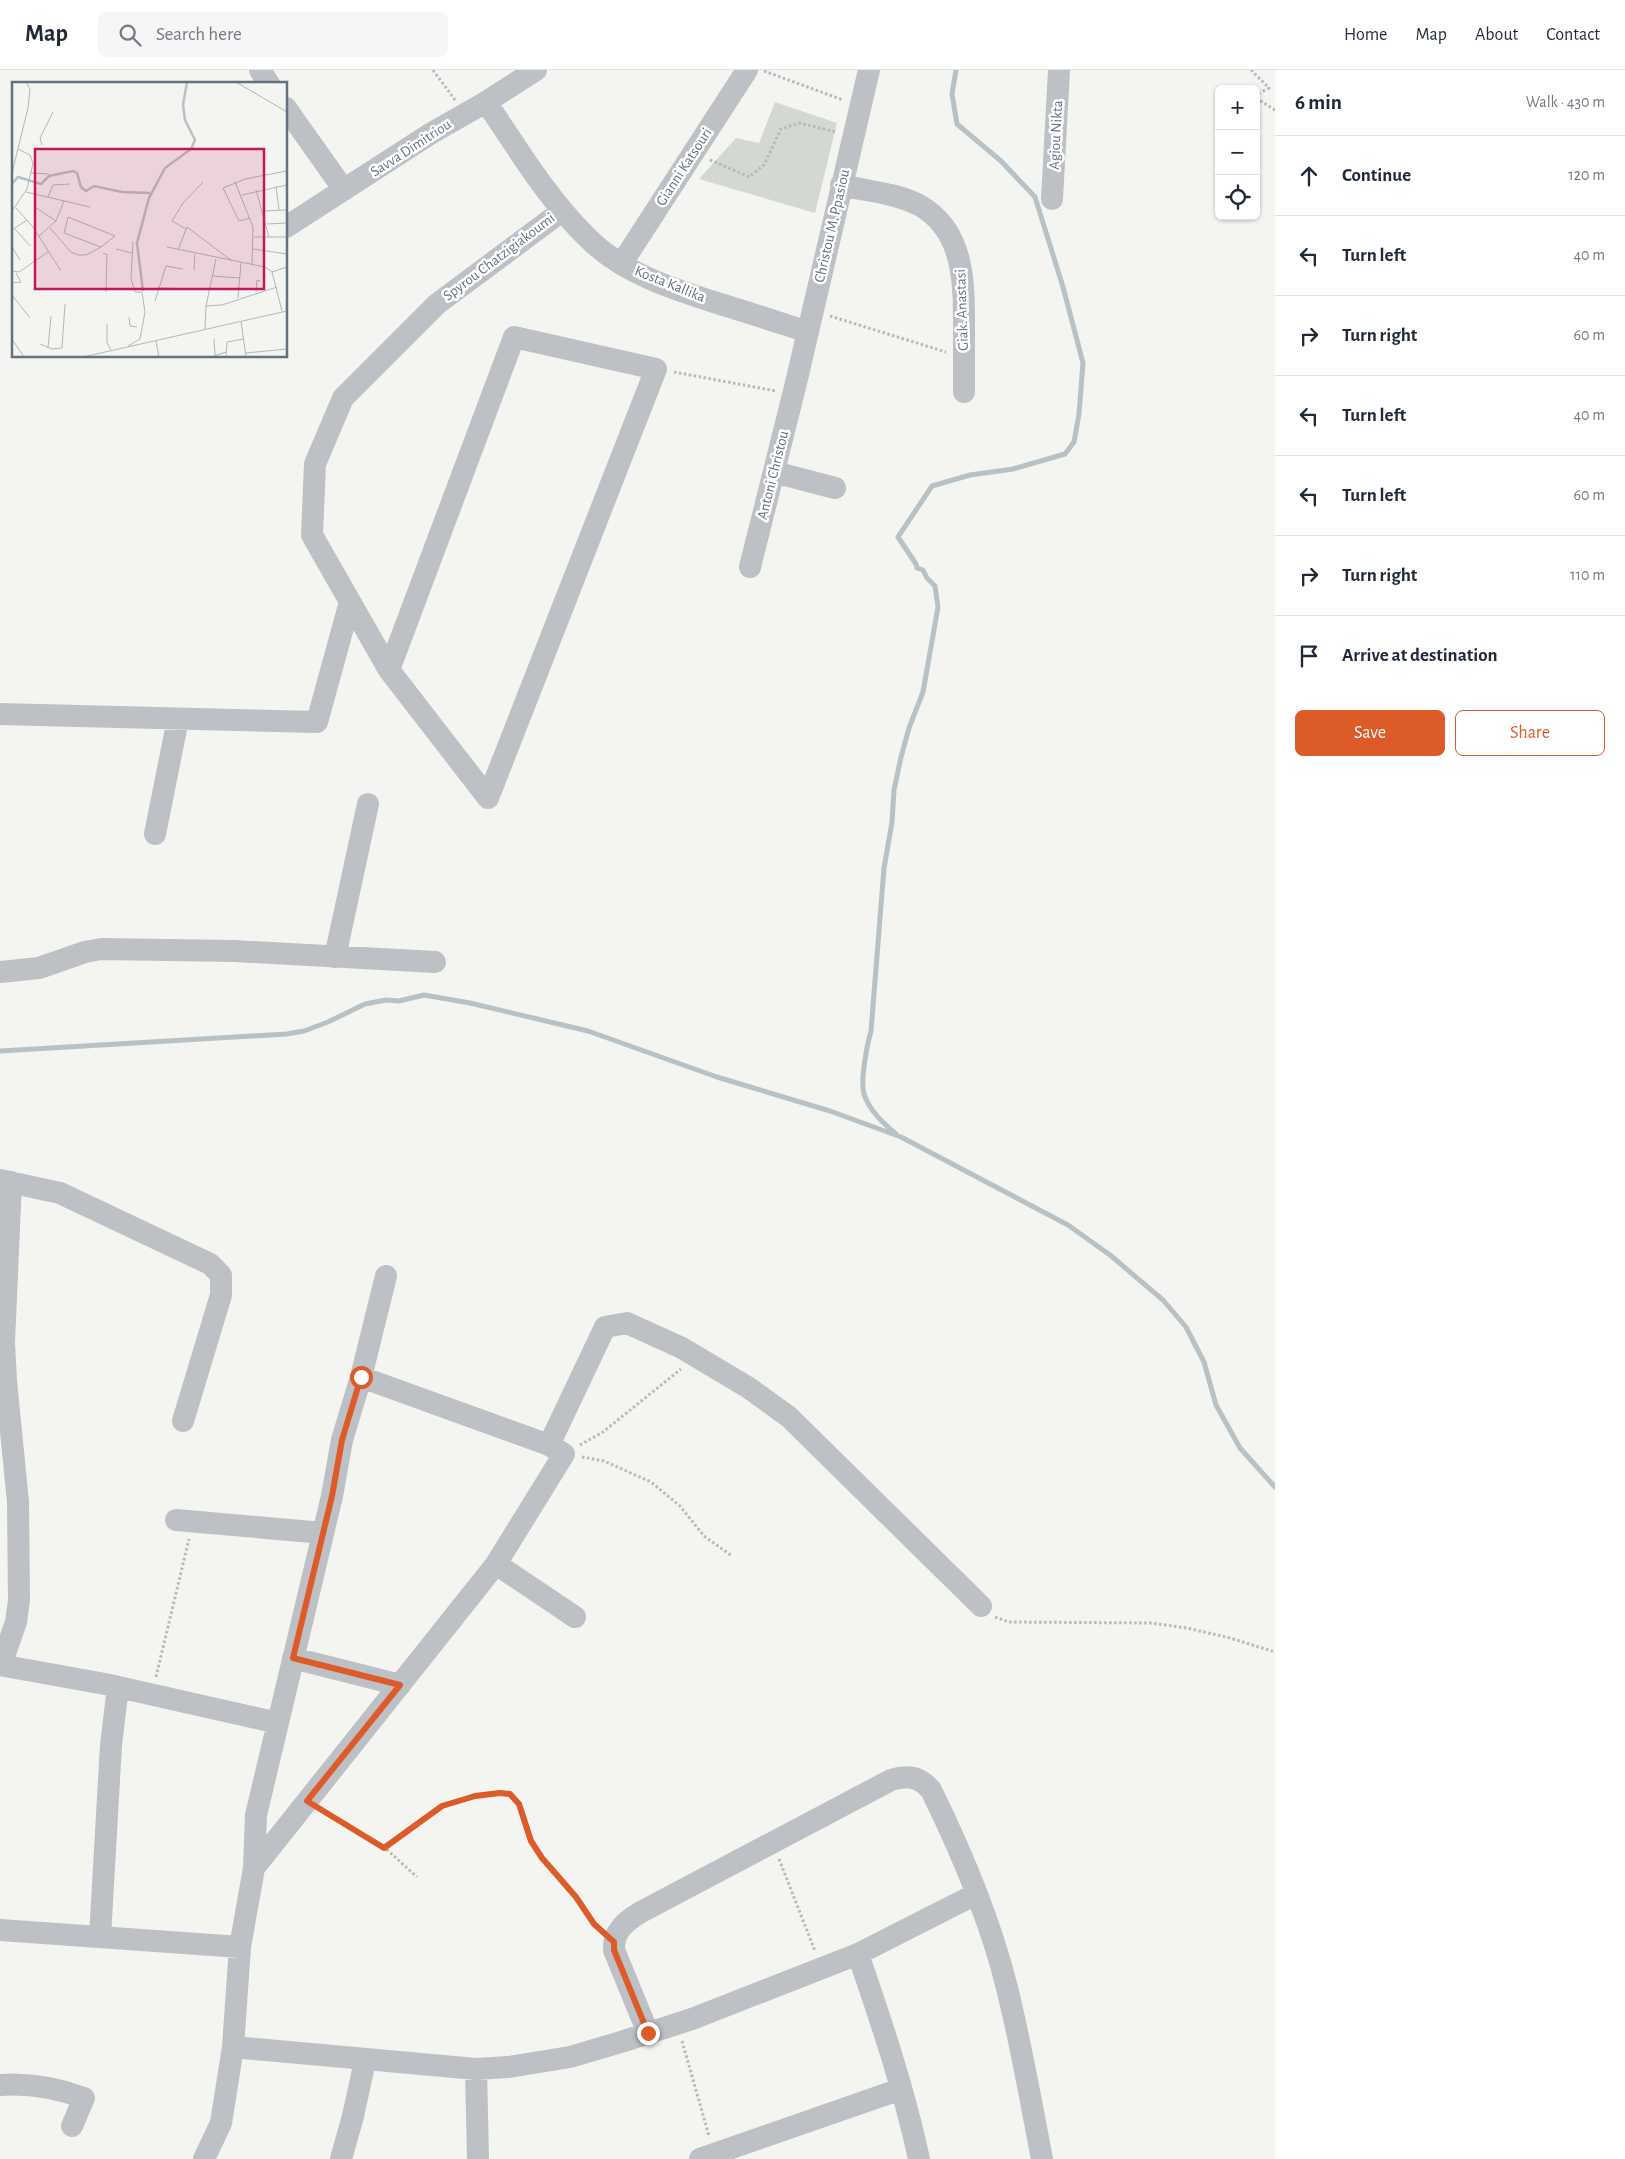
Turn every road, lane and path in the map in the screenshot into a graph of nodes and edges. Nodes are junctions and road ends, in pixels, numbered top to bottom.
1 (260, 70) edge
2 (433, 70) edge
3 (536, 70) edge
4 (747, 70) edge
5 (762, 70) edge
6 (869, 70) edge
7 (1059, 70) edge
8 (1251, 70) edge
9 (268, 82) edge
10 (1260, 94) edge
11 (1260, 100) edge
12 (486, 102) junction
13 (860, 107) junction
14 (1275, 110) edge
15 (288, 111) edge
16 (465, 114) junction
17 (853, 136) junction
18 (693, 153) junction
19 (841, 186) junction
20 (344, 190) junction
21 (1052, 199) dead end
22 (562, 211) junction
23 (288, 226) edge
24 (622, 264) junction
25 (810, 321) junction
26 (964, 357) junction
27 (656, 369) junction
28 (795, 388) junction
29 (964, 392) dead end
30 (774, 472) junction
31 (835, 488) dead end
32 (750, 567) dead end
33 (350, 602) junction
34 (389, 670) junction
35 (0, 714) edge
36 (178, 718) junction
37 (368, 804) dead end
38 (155, 834) dead end
39 (335, 957) junction
40 (434, 962) dead end
41 (0, 972) edge
42 (5, 1181) edge
43 (386, 1276) dead end
44 (697, 1357) junction
45 (361, 1377) junction
46 (183, 1420) dead end
47 (557, 1450) junction
48 (185, 1521) joint
49 (323, 1533) junction
50 (732, 1556) dead end
51 (496, 1564) junction
52 (980, 1606) joint
53 (575, 1617) dead end
54 (1275, 1652) edge
55 (293, 1658) junction
56 (0, 1665) edge
57 (400, 1685) junction
58 (118, 1687) junction
59 (152, 1694) junction
60 (278, 1723) junction
61 (307, 1801) junction
62 (773, 1842) junction
63 (384, 1848) junction
64 (254, 1868) junction
65 (417, 1878) dead end
66 (976, 1894) junction
67 (0, 1930) edge
68 (100, 1937) junction
69 (614, 1942) junction
70 (240, 1947) junction
71 (858, 1954) junction
72 (822, 1969) junction
73 (677, 2024) junction
74 (648, 2033) junction
75 (233, 2047) junction
76 (365, 2061) junction
77 (476, 2069) junction
78 (0, 2084) edge
79 (901, 2089) junction
80 (72, 2126) dead end
81 (710, 2158) edge
82 (204, 2159) edge
83 (342, 2159) edge
84 (478, 2159) edge
85 (919, 2159) edge
86 (1042, 2159) edge

1 - 9 street
2 - 16 path
3 - 12 street, Savva Dimitriou
4 - 18 street, Gianni Katsouri
5 - 13 path
6 - 13 street, Christou M. Ppasiou
7 - 21 street, Agiou Nikta
8 - 10 path
11 - 14 path
12 - 16 street, Savva Dimitriou
12 - 22 street, Kosta Kallika
13 - 17 street, Christou M. Ppasiou
15 - 20 street
16 - 20 street, Savva Dimitriou
17 - 18 path
17 - 19 street, Christou M. Ppasiou
18 - 24 street, Gianni Katsouri
19 - 25 street, Christou M. Ppasiou
19 - 26 street, Giak. Anastasi
20 - 23 street, Savva Dimitriou
22 - 24 street, Kosta Kallika
22 - 33 street, Spyrou Chatzigiakoumi
24 - 25 street, Kosta Kallika
25 - 26 path
25 - 28 street, Christou M. Ppasiou
26 - 29 street, Giak. Anastasi
27 - 28 path
27 - 34 street
27 - 34 street, Spyrou Chatzigiakoumi
28 - 30 street, Antoni Christou
30 - 31 street
30 - 32 street, Antoni Christou
33 - 34 street, Spyrou Chatzigiakoumi
33 - 36 street
35 - 36 street
36 - 38 street
37 - 39 street
39 - 40 street
39 - 41 street
42 - 46 street
42 - 56 street
43 - 45 street
44 - 47 path
44 - 47 street
44 - 52 street
45 - 47 street
45 - 49 street
47 - 50 path
47 - 51 street
48 - 49 street
48 - 59 path
49 - 55 street
51 - 53 street
51 - 57 street
52 - 54 path
55 - 57 street
55 - 60 street
56 - 58 street
57 - 61 street
58 - 59 street
58 - 68 street
59 - 60 street
60 - 64 street
61 - 63 path
61 - 64 street
62 - 66 street
62 - 69 street
62 - 72 path
63 - 65 path
63 - 69 path
64 - 70 street
66 - 71 street
66 - 86 street
67 - 68 street
68 - 70 street
69 - 74 street
70 - 75 street
71 - 72 street
71 - 79 street
72 - 73 street
73 - 74 street
73 - 81 path
74 - 77 street
75 - 76 street
75 - 82 street
76 - 77 street
76 - 83 street
77 - 84 street
78 - 80 street
79 - 81 street
79 - 85 street

